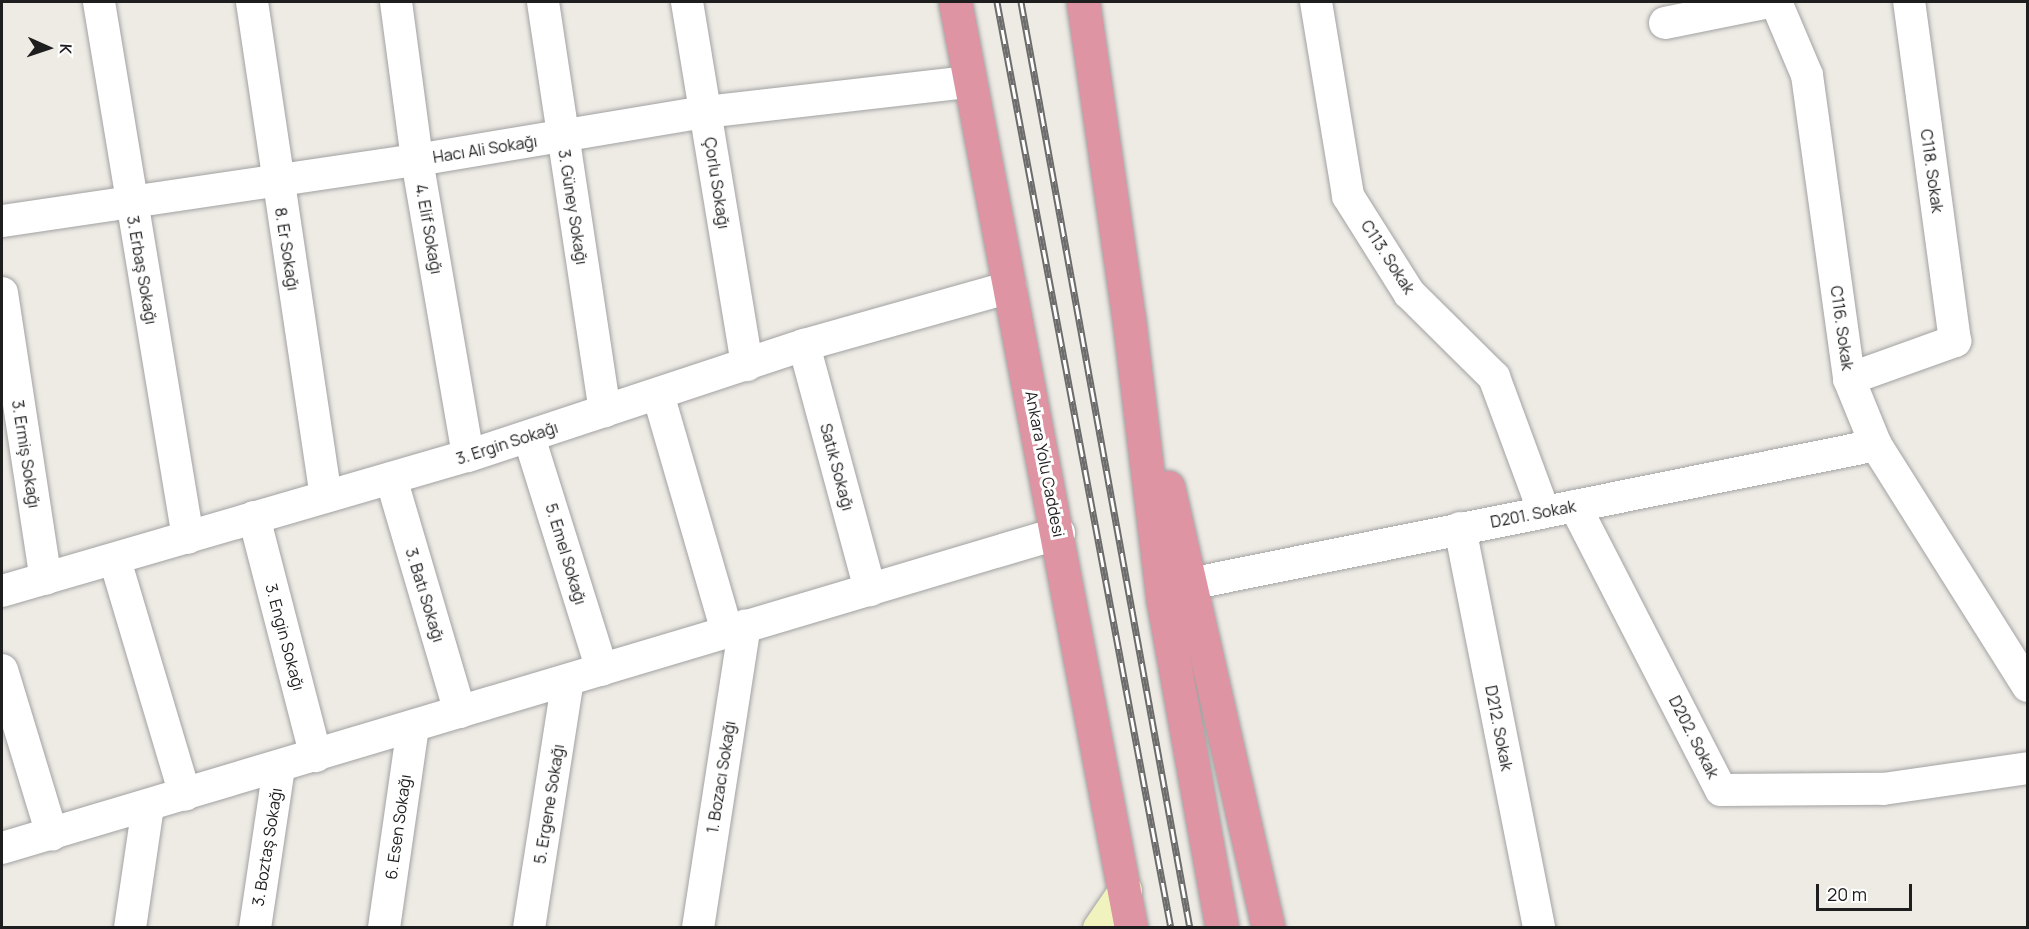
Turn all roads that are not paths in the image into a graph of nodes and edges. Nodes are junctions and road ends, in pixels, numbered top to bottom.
1 (99, 2) edge
2 (252, 2) edge
3 (396, 2) edge
4 (543, 2) edge
5 (687, 2) edge
6 (955, 2) edge
7 (1083, 2) edge
8 (1316, 2) edge
9 (1769, 2) edge
10 (1776, 2) edge
11 (1909, 2) edge
12 (1665, 23) dead end
13 (970, 82) junction
14 (705, 112) junction
15 (562, 136) junction
16 (417, 160) junction
17 (277, 180) junction
18 (131, 202) junction
19 (2, 221) edge
20 (1010, 288) junction
21 (2, 293) edge
22 (1129, 321) junction
23 (804, 345) junction
24 (747, 365) junction
25 (1849, 379) junction
26 (658, 394) junction
27 (605, 411) junction
28 (529, 437) junction
29 (1876, 445) junction
30 (468, 456) junction
31 (391, 478) junction
32 (326, 496) junction
33 (1575, 506) junction
34 (1544, 512) junction
35 (254, 517) junction
36 (1460, 528) junction
37 (1059, 533) junction
38 (188, 537) junction
39 (115, 560) junction
40 (46, 579) junction
41 (1190, 584) junction
42 (870, 590) junction
43 (2, 591) edge
44 (736, 629) junction
45 (2, 670) edge
46 (602, 670) junction
47 (568, 680) junction
48 (2028, 686) edge
49 (460, 712) junction
50 (413, 727) junction
51 (316, 756) junction
52 (279, 766) junction
53 (2028, 768) edge
54 (185, 795) junction
55 (147, 806) junction
56 (52, 835) junction
57 (2, 848) edge
58 (1125, 890) junction
59 (130, 927) edge
60 (255, 927) edge
61 (384, 927) edge
62 (529, 927) edge
63 (698, 927) edge
64 (1099, 927) edge
65 (1131, 927) edge
66 (1222, 927) edge
67 (1268, 927) edge
68 (1539, 927) edge

1 - 18 street, 3. Erbaş Sokağı
2 - 17 street, 8. Er Sokağı
3 - 16 street, 4. Elif Sokağı
4 - 15 street, 3. Güney Sokağı
5 - 14 street, Çorlu Sokağı
6 - 13 highway, Ankara Yolu Caddesi
7 - 22 highway
8 - 34 street, C113. Sokak
9 - 12 street
10 - 25 street, C116. Sokak
11 - 25 street, C118. Sokak
13 - 14 street, Hacı Ali Sokağı
13 - 20 highway, Ankara Yolu Caddesi
14 - 15 street, Hacı Ali Sokağı
14 - 24 street, Çorlu Sokağı
15 - 16 street, Hacı Ali Sokağı
15 - 27 street, 3. Güney Sokağı
16 - 17 street, Hacı Ali Sokağı
16 - 30 street, 4. Elif Sokağı
17 - 18 street, Hacı Ali Sokağı
17 - 32 street, 8. Er Sokağı
18 - 19 street, Hacı Ali Sokağı
18 - 38 street, 3. Erbaş Sokağı
20 - 23 street, 3. Ergin Sokağı
20 - 37 highway, Ankara Yolu Caddesi
21 - 40 street, 3. Ermiş Sokağı
22 - 41 highway
22 - 66 highway
23 - 24 street, 3. Ergin Sokağı
23 - 42 street, Satık Sokağı
24 - 26 street, 3. Ergin Sokağı
25 - 29 street, C116. Sokak
26 - 27 street, 3. Ergin Sokağı
26 - 44 street, 1. Bozacı Sokağı
27 - 28 street, 3. Ergin Sokağı
28 - 30 street, 3. Ergin Sokağı
28 - 46 street, 5. Emel Sokağı
29 - 33 street, D201. Sokak
29 - 48 street, C116. Sokak
30 - 31 street, 3. Ergin Sokağı
31 - 32 street, 3. Ergin Sokağı
31 - 49 street, 3. Batı Sokağı
32 - 35 street, 3. Ergin Sokağı
33 - 34 street, D201. Sokak
33 - 53 street, D202. Sokak
34 - 36 street, D201. Sokak
35 - 38 street, 3. Ergin Sokağı
35 - 51 street, 3. Engin Sokağı
36 - 41 street, D201. Sokak
36 - 68 street, D212. Sokak
37 - 42 street
37 - 58 highway, Ankara Yolu Caddesi
38 - 39 street, 3. Ergin Sokağı
39 - 40 street, 3. Ergin Sokağı
39 - 54 street
40 - 43 street, 3. Ergin Sokağı
41 - 67 highway
42 - 44 street
44 - 46 street
44 - 63 street, 1. Bozacı Sokağı
45 - 56 street
46 - 47 street
47 - 49 street
47 - 62 street, 5. Ergene Sokağı
49 - 50 street
50 - 51 street
50 - 61 street, 6. Esen Sokağı
51 - 52 street
52 - 54 street
52 - 60 street, 3. Boztaş Sokağı
54 - 55 street
55 - 56 street
55 - 59 street
56 - 57 street
58 - 64 main road
58 - 65 highway, Ankara Yolu Caddesi

